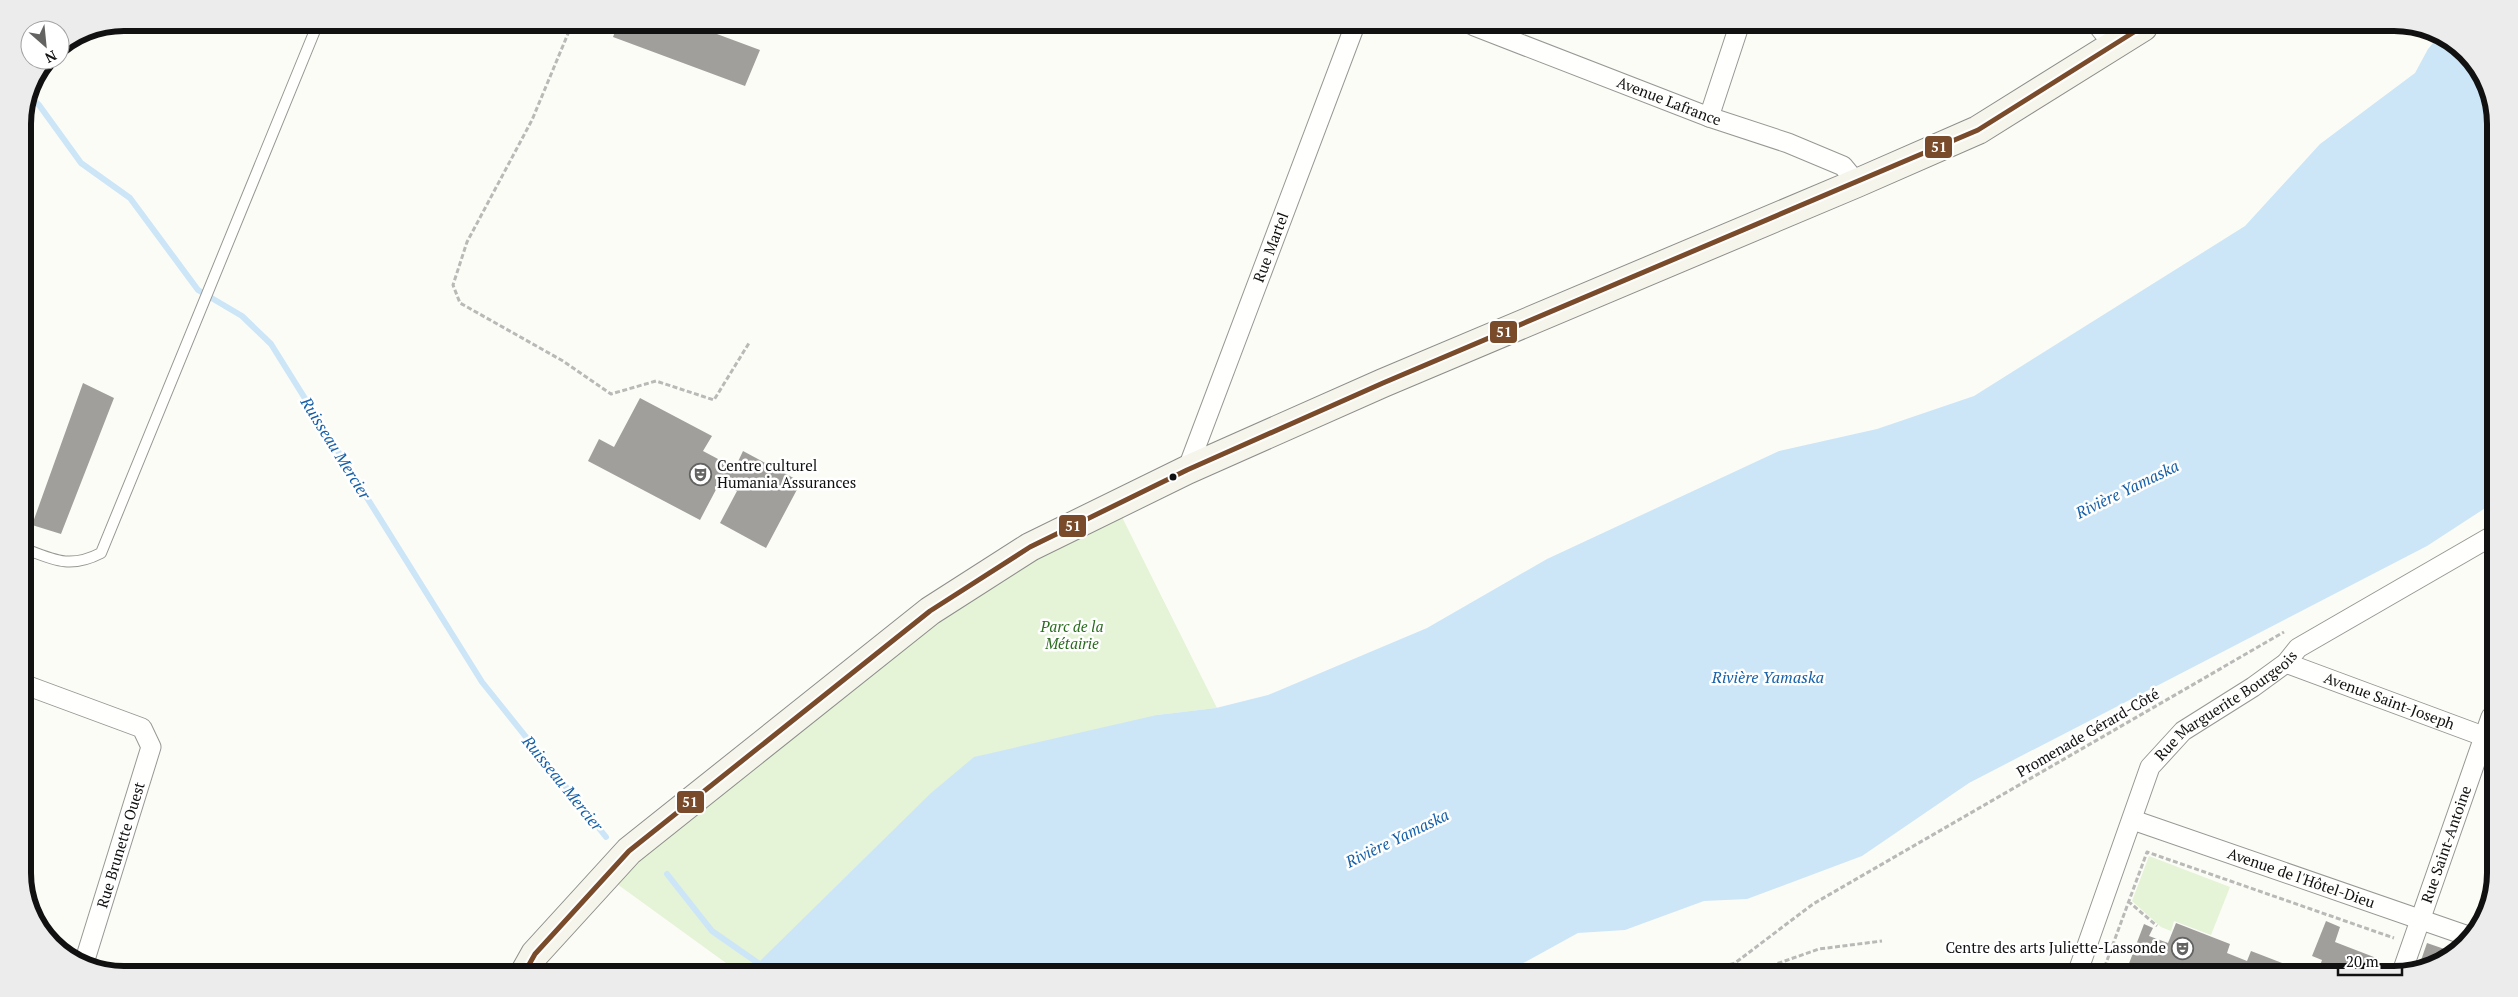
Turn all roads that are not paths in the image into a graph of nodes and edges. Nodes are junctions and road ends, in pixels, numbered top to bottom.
1 (315, 31) edge
2 (1353, 31) edge
3 (1487, 31) edge
4 (1737, 31) edge
5 (2129, 31) edge
6 (2107, 37) edge
7 (1709, 117) junction
8 (1857, 183) junction
9 (1187, 470) junction
10 (2487, 539) edge
11 (31, 551) edge
12 (2286, 663) junction
13 (31, 687) edge
14 (2487, 738) edge
15 (2133, 820) junction
16 (2420, 920) junction
17 (2462, 934) edge
18 (86, 957) edge
19 (2404, 965) edge
20 (528, 966) edge
21 (2080, 966) edge

1 - 11 lane
2 - 9 street, Rue Martel
3 - 7 street, Avenue Lafrance
4 - 7 street
5 - 6 street
6 - 8 street
7 - 8 street, Avenue Lafrance
8 - 9 street
9 - 20 street
10 - 12 street, Rue Marguerite Bourgeois
12 - 14 street, Avenue Saint-Joseph
12 - 15 street, Rue Marguerite Bourgeois
13 - 18 street, Rue Brunette Ouest
14 - 16 street, Rue Saint-Antoine
15 - 16 street, Avenue de l'Hôtel-Dieu
15 - 21 street, Rue Marguerite Bourgeois
16 - 17 street, Avenue de l'Hôtel-Dieu
16 - 19 street, Rue Saint-Antoine

